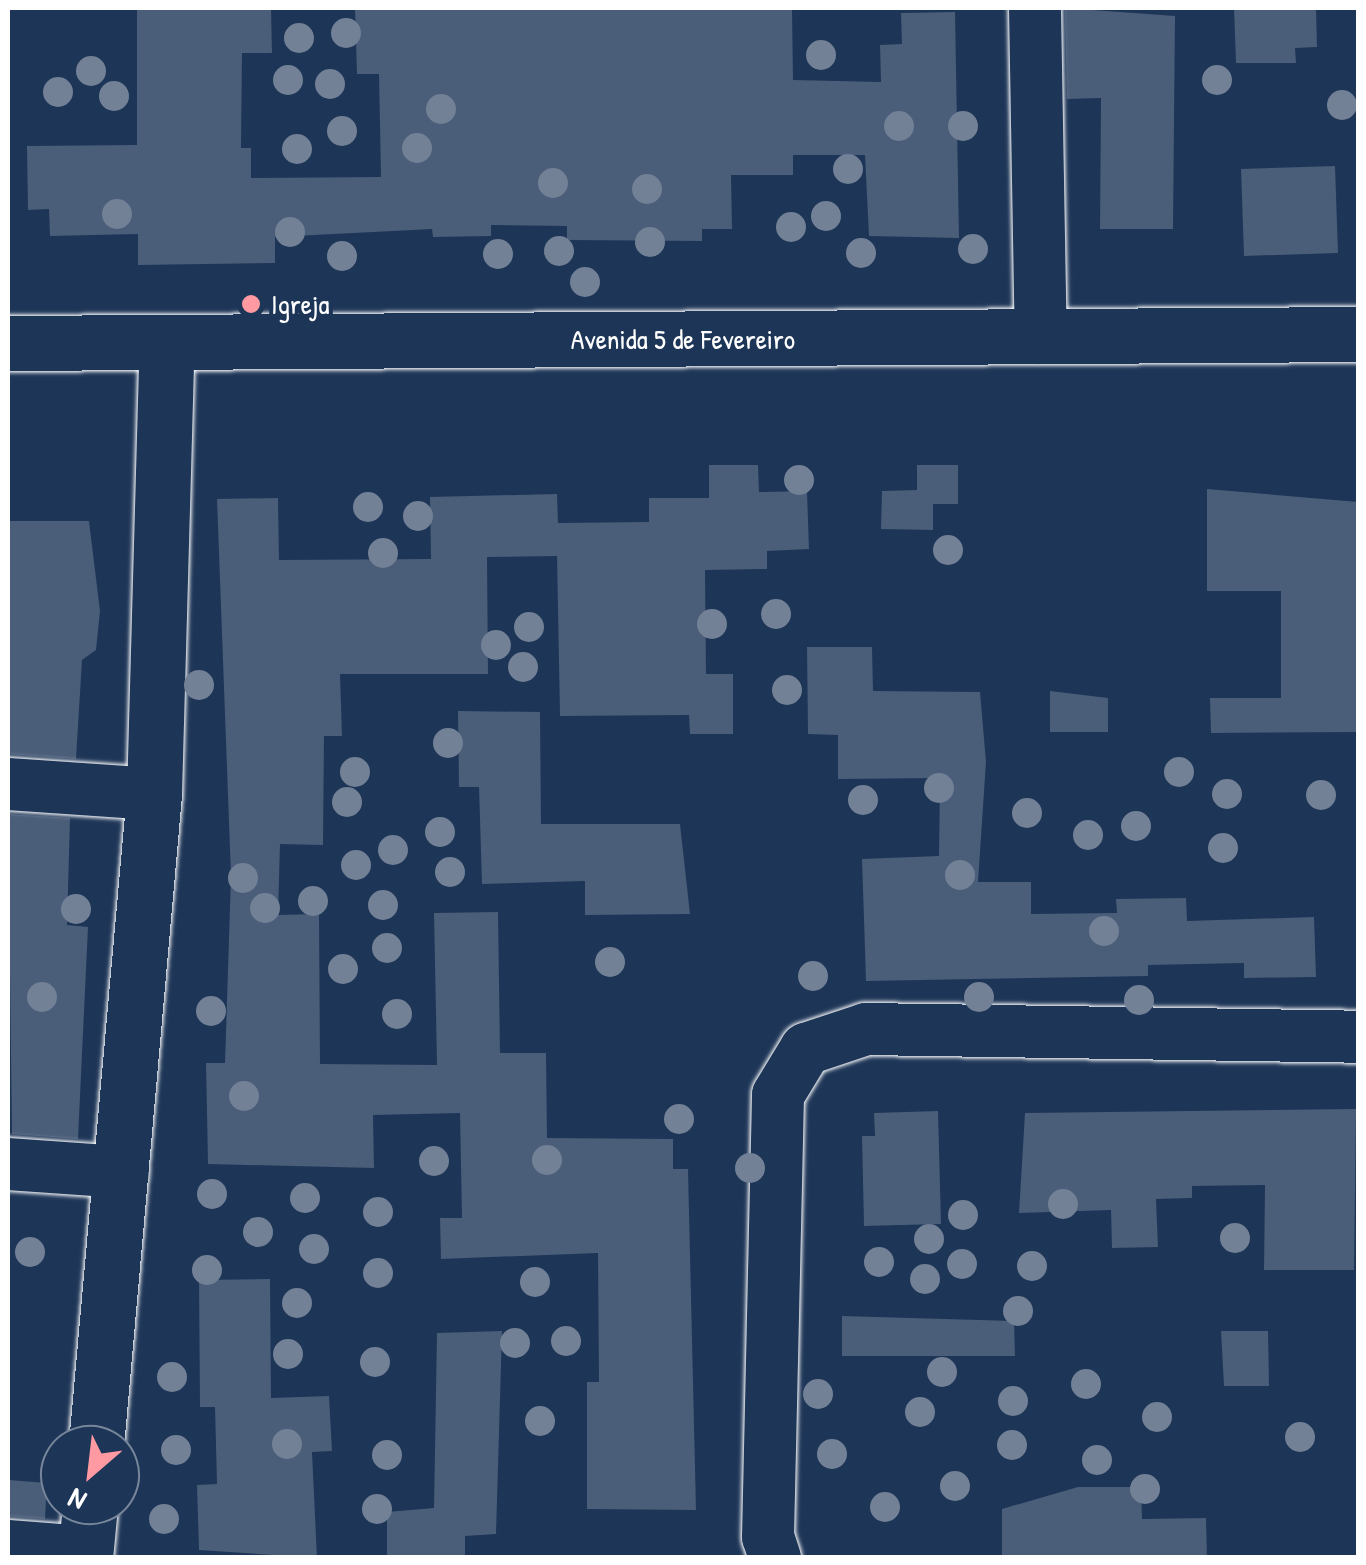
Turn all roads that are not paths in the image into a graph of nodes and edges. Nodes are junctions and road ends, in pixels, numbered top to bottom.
1 (1036, 8) edge
2 (1358, 334) edge
3 (1041, 338) junction
4 (167, 342) junction
5 (8, 343) edge
6 (8, 784) edge
7 (154, 794) junction
8 (1358, 1038) edge
9 (8, 1164) edge
10 (123, 1172) junction
11 (98, 1425) edge
12 (87, 1538) edge
13 (8, 1546) edge
14 (776, 1558) edge

1 - 3 street
2 - 3 street, Avenida 5 de Fevereiro
3 - 4 street, Avenida 5 de Fevereiro
4 - 5 street, Avenida 5 de Fevereiro
4 - 7 street
6 - 7 street
7 - 10 street
8 - 14 street
9 - 10 street
10 - 11 street
12 - 13 street

